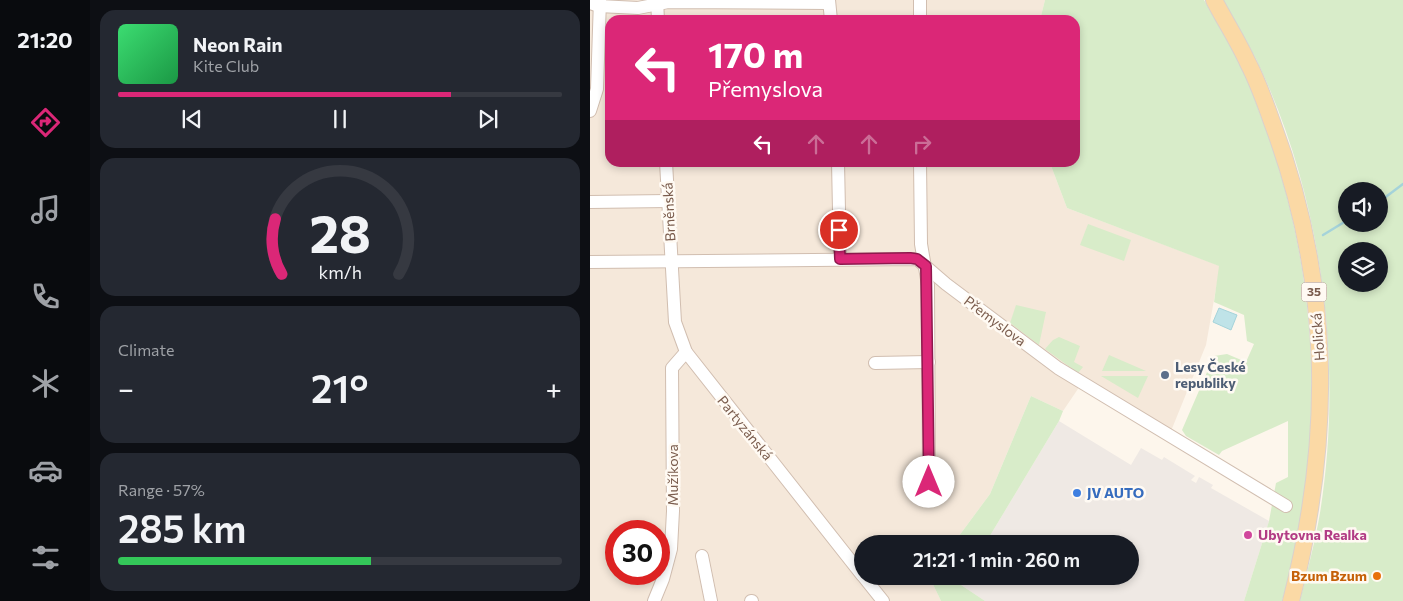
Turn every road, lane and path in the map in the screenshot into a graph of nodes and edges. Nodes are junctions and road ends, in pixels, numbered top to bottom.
1 (920, 0) edge
2 (1214, 0) edge
3 (828, 1) edge
4 (657, 2) edge
5 (596, 3) edge
6 (658, 15) edge
7 (831, 15) edge
8 (920, 15) edge
9 (592, 106) edge
10 (666, 167) edge
11 (838, 167) edge
12 (920, 167) edge
13 (668, 201) junction
14 (590, 202) edge
15 (840, 259) junction
16 (672, 261) junction
17 (590, 262) edge
18 (926, 266) junction
19 (686, 352) junction
20 (928, 362) junction
21 (874, 363) dead end
22 (929, 482) dead end
23 (1286, 506) dead end
24 (702, 556) dead end
25 (854, 565) edge
26 (870, 585) edge
27 (654, 601) edge
28 (711, 601) edge
29 (883, 601) edge
30 (1291, 601) edge

1 - 8 street
2 - 30 main road, Holická / 35
3 - 4 street
3 - 7 street
4 - 5 street
4 - 6 street
5 - 9 street
10 - 13 street, Brněnská
11 - 15 street
12 - 18 street
13 - 14 street
13 - 16 street, Brněnská
15 - 16 street, Přemyslova
15 - 18 street, Přemyslova
16 - 17 street, Přemyslova
16 - 19 street, Partyzánská
18 - 20 street
18 - 23 street, Přemyslova
19 - 25 street, Partyzánská
19 - 27 street, Mužíkova
20 - 21 street
20 - 22 street
24 - 28 street
26 - 29 street, Partyzánská

